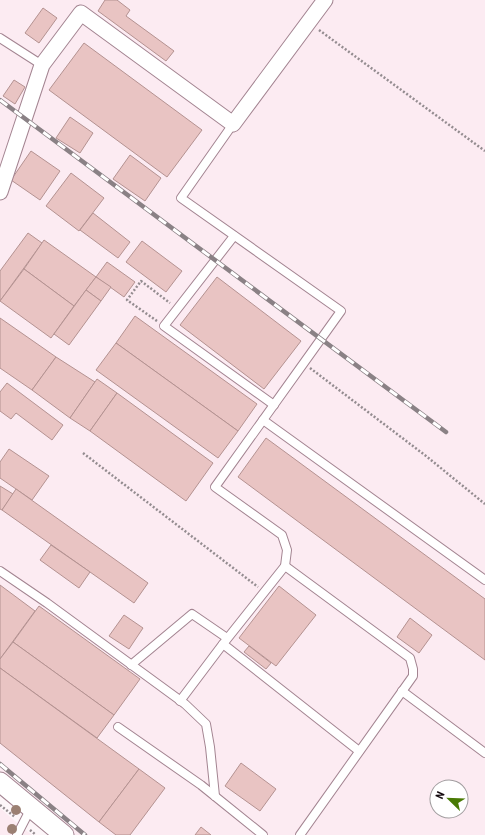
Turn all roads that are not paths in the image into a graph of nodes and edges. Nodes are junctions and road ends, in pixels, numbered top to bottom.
1 (325, 0) edge
2 (0, 38) edge
3 (42, 65) junction
4 (233, 124) junction
5 (0, 192) edge
6 (234, 236) junction
7 (274, 405) junction
8 (263, 420) junction
9 (285, 566) junction
10 (0, 572) edge
11 (485, 580) edge
12 (225, 641) junction
13 (131, 665) junction
14 (402, 691) junction
15 (180, 701) junction
16 (118, 727) dead end
17 (359, 751) junction
18 (485, 753) edge
19 (0, 782) edge
20 (215, 796) junction
21 (31, 808) junction
22 (17, 835) edge
23 (64, 835) edge
24 (263, 835) edge
25 (300, 835) edge

1 - 4 street
2 - 3 lane
3 - 4 street
3 - 5 street
4 - 6 lane
6 - 7 lane
6 - 7 lane
7 - 8 lane
8 - 9 lane
8 - 11 lane
9 - 12 lane
9 - 14 lane
10 - 13 lane
12 - 13 lane
12 - 15 lane
12 - 17 lane
13 - 15 lane
14 - 17 lane
14 - 18 lane
15 - 20 lane
16 - 20 lane
17 - 25 lane
19 - 21 street
20 - 24 lane
21 - 22 lane
21 - 23 street

